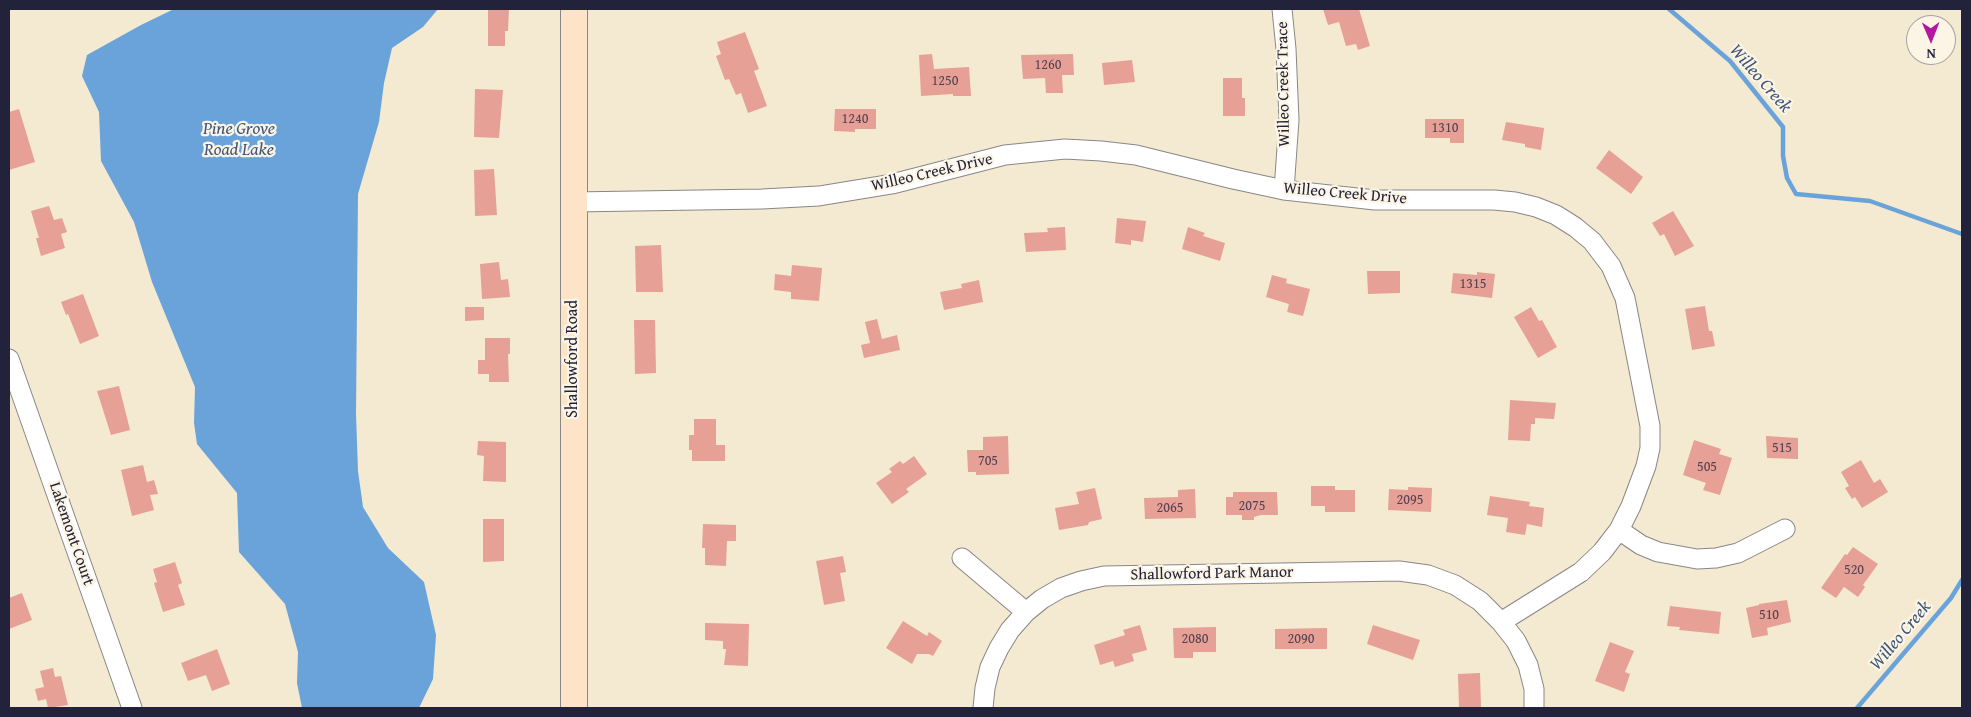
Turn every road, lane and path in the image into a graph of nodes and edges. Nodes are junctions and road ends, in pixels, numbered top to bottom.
1 (574, 9) edge
2 (1282, 9) edge
3 (1284, 190) junction
4 (573, 202) junction
5 (9, 359) edge
6 (1785, 529) dead end
7 (1619, 530) junction
8 (962, 558) dead end
9 (1026, 612) junction
10 (1501, 622) junction
11 (132, 708) edge
12 (574, 708) edge
13 (983, 708) edge
14 (1534, 708) edge

1 - 4 street, Shallowford Road
2 - 3 street, Willeo Creek Trace
3 - 4 street, Willeo Creek Drive
3 - 7 street, Willeo Creek Drive
4 - 12 street, Shallowford Road
5 - 11 street, Lakemont Court
6 - 7 street
7 - 10 street, Willeo Creek Drive
8 - 9 street
9 - 10 street, Shallowford Park Manor
9 - 13 street, Shallowford Park Manor
10 - 14 street

